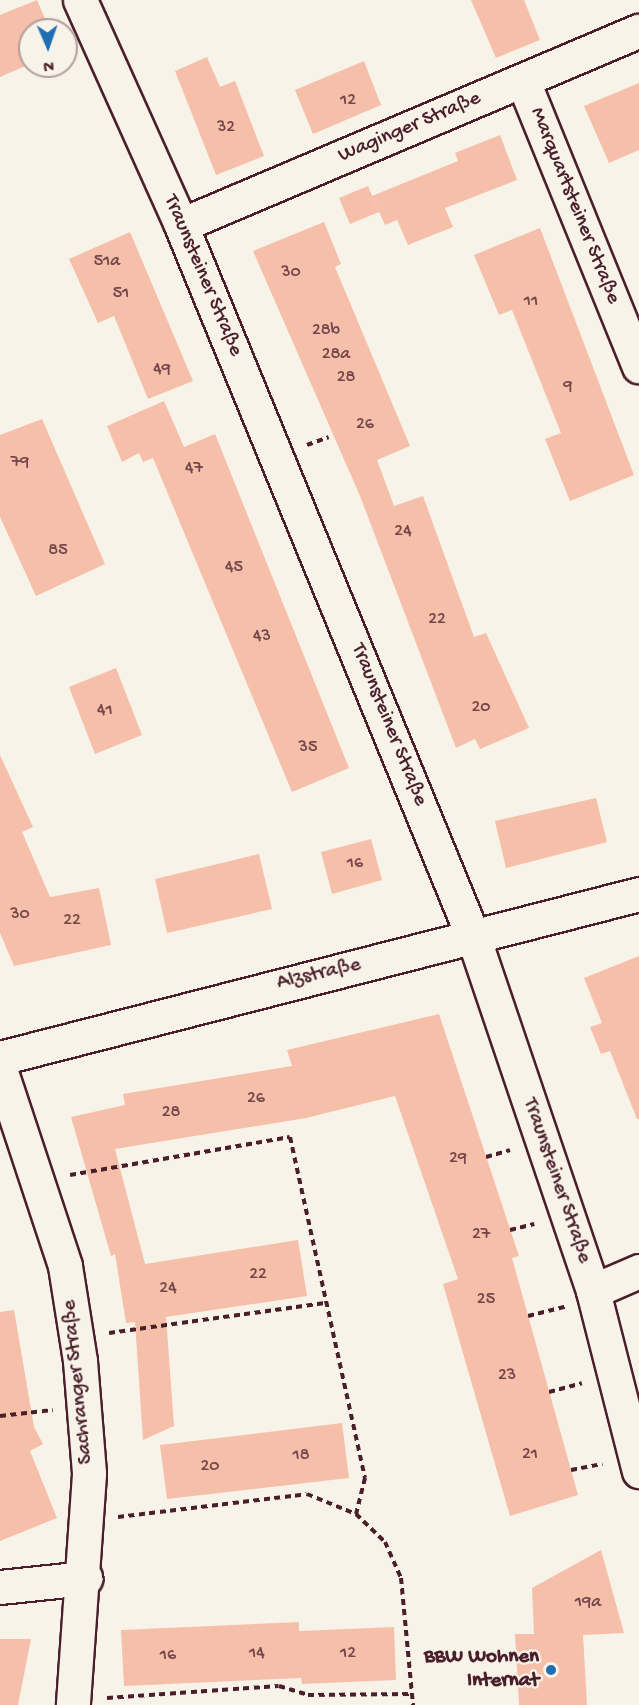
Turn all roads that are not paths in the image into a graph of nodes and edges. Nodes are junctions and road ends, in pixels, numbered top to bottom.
1 (80, 0) edge
2 (639, 31) edge
3 (523, 81) junction
4 (181, 225) junction
5 (639, 366) edge
6 (639, 894) edge
7 (474, 939) junction
8 (0, 1058) edge
9 (0, 1069) edge
10 (639, 1271) edge
11 (593, 1291) junction
12 (639, 1471) edge
13 (86, 1578) junction
14 (0, 1587) edge
15 (74, 1702) edge

1 - 4 street, Traunsteiner Straße
2 - 3 street, Waginger Straße
3 - 4 street, Waginger Straße
3 - 5 street, Marquartsteiner Straße
4 - 7 street, Traunsteiner Straße
6 - 7 street, Alzstraße
7 - 8 street, Alzstraße
7 - 11 street, Traunsteiner Straße
9 - 13 street, Sachranger Straße
10 - 11 street
11 - 12 street, Traunsteiner Straße
13 - 14 street
13 - 15 street, Sachranger Straße

